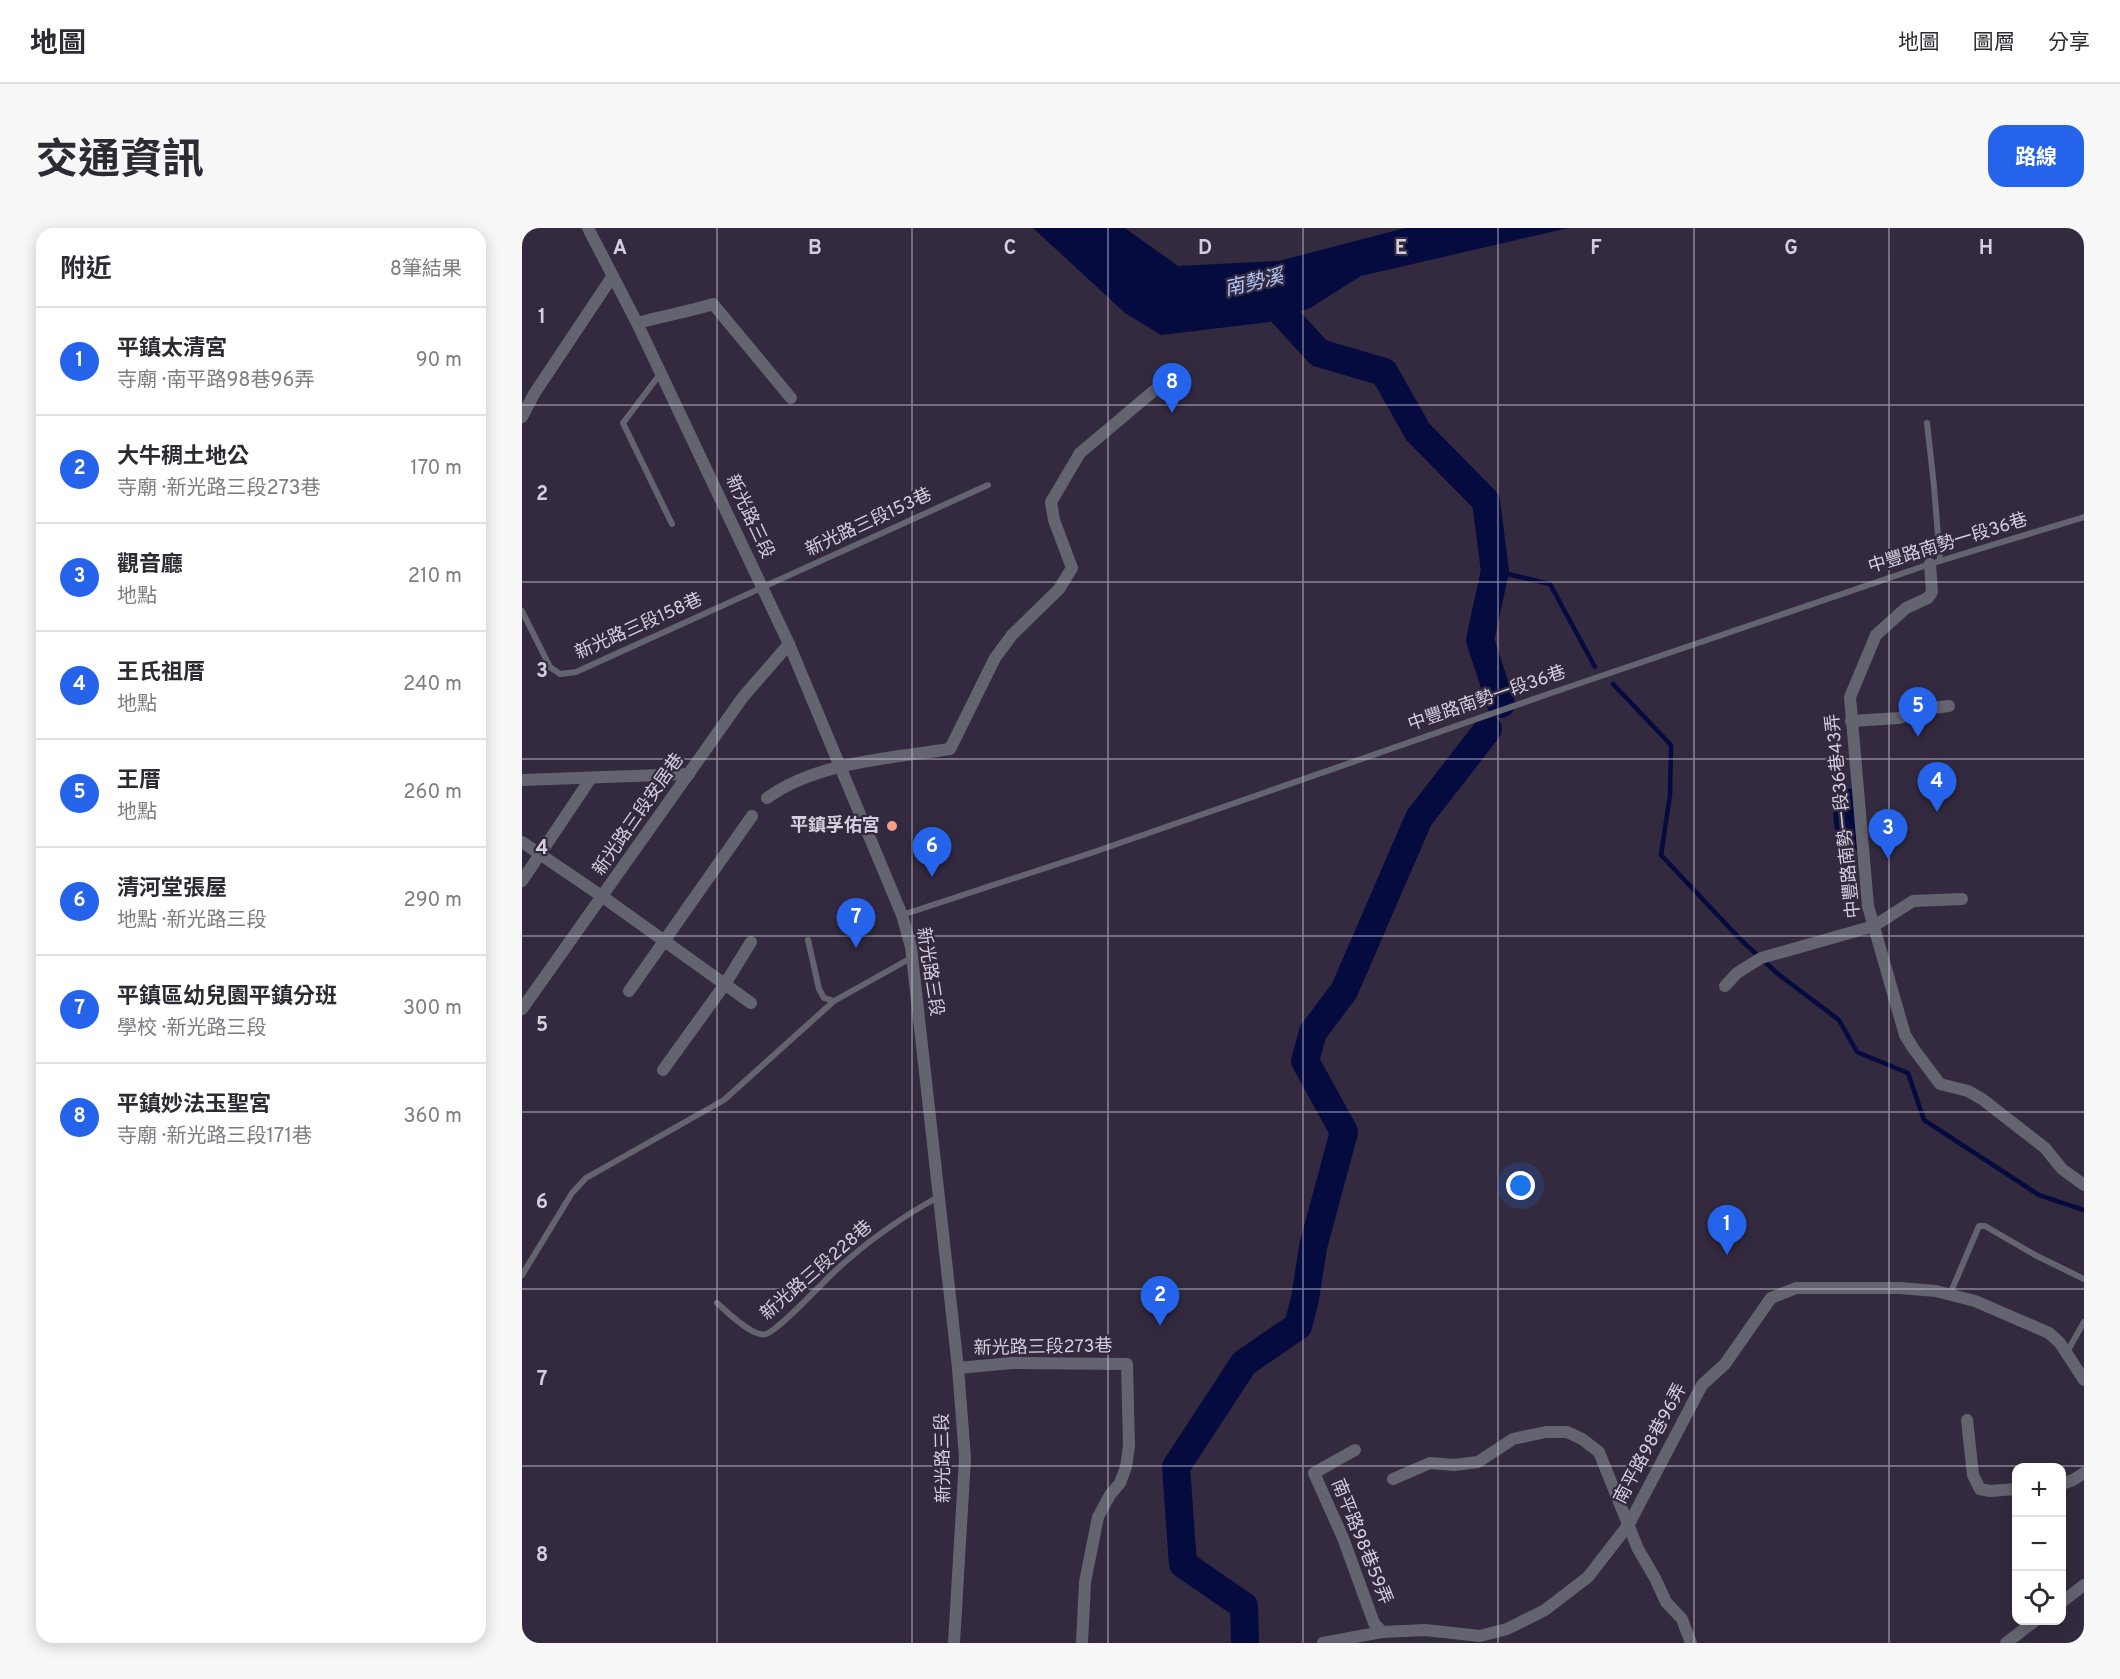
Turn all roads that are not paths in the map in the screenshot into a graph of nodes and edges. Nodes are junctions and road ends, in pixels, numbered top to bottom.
1 (588, 228) edge
2 (612, 277) junction
3 (637, 323) junction
4 (660, 373) junction
5 (1156, 389) dead end
6 (790, 399) dead end
7 (522, 417) edge
8 (1927, 423) dead end
9 (988, 485) dead end
10 (2084, 517) edge
11 (672, 525) dead end
12 (1935, 563) junction
13 (763, 589) junction
14 (522, 611) edge
15 (789, 644) junction
16 (1949, 706) dead end
17 (1851, 721) junction
18 (840, 766) junction
19 (689, 774) junction
20 (591, 778) junction
21 (522, 780) edge
22 (767, 798) dead end
23 (752, 816) dead end
24 (522, 842) edge
25 (541, 855) junction
26 (522, 881) edge
27 (603, 897) junction
28 (1962, 898) dead end
29 (902, 915) junction
30 (1874, 926) junction
31 (808, 940) dead end
32 (665, 941) junction
33 (752, 942) dead end
34 (912, 958) junction
35 (725, 984) junction
36 (1725, 986) dead end
37 (629, 991) dead end
38 (834, 1001) junction
39 (751, 1003) dead end
40 (522, 1010) edge
41 (663, 1070) dead end
42 (2084, 1185) edge
43 (938, 1197) junction
44 (522, 1275) edge
45 (2084, 1279) edge
46 (1950, 1295) junction
47 (717, 1303) dead end
48 (2084, 1322) edge
49 (2067, 1352) junction
50 (958, 1368) junction
51 (2084, 1380) edge
52 (1967, 1420) dead end
53 (1355, 1450) dead end
54 (2084, 1473) edge
55 (1393, 1479) dead end
56 (2066, 1482) edge
57 (2012, 1489) edge
58 (1629, 1524) junction
59 (2084, 1585) edge
60 (2066, 1598) edge
61 (2029, 1625) edge
62 (1382, 1632) junction
63 (954, 1643) edge
64 (1082, 1643) edge
65 (1323, 1643) edge
66 (1691, 1643) edge
67 (2006, 1643) edge

1 - 2 street, 新光路三段
2 - 3 street, 新光路三段
2 - 7 street
3 - 4 street, 新光路三段
3 - 6 street
4 - 11 lane
4 - 13 street, 新光路三段
5 - 18 street
8 - 12 lane
9 - 13 lane, 新光路三段153巷
10 - 12 lane, 中豐路南勢一段36巷
12 - 17 street, 中豐路南勢一段36巷43弄
12 - 29 lane, 中豐路南勢一段36巷
13 - 14 lane, 新光路三段158巷
13 - 15 street, 新光路三段
15 - 18 street, 新光路三段
15 - 19 street, 新光路三段安居巷
16 - 17 street
17 - 30 street, 中豐路南勢一段36巷43弄
18 - 22 street
18 - 29 street, 新光路三段
19 - 20 street
19 - 27 street, 新光路三段安居巷
20 - 21 street
20 - 25 street
23 - 32 street
24 - 25 street
25 - 26 street
25 - 27 street
27 - 32 street
27 - 40 street, 新光路三段安居巷
28 - 30 street
29 - 34 street, 新光路三段
30 - 36 street
30 - 42 street, 中豐路南勢一段36巷43弄
31 - 38 lane
32 - 35 street
32 - 37 street
33 - 35 street
34 - 38 lane
34 - 43 street, 新光路三段
35 - 39 street
35 - 41 street
38 - 44 lane
43 - 47 lane, 新光路三段228巷
43 - 50 street, 新光路三段
45 - 46 lane
46 - 49 street, 南平路98巷96弄
46 - 58 street, 南平路98巷96弄
48 - 49 lane
49 - 51 street, 南平路98巷96弄
50 - 63 street, 新光路三段
50 - 64 street, 新光路三段273巷
52 - 57 street
53 - 62 street, 南平路98巷59弄
54 - 56 street
55 - 58 street
58 - 62 street, 南平路98巷59弄
58 - 66 street
59 - 60 street
61 - 67 street
62 - 65 street

